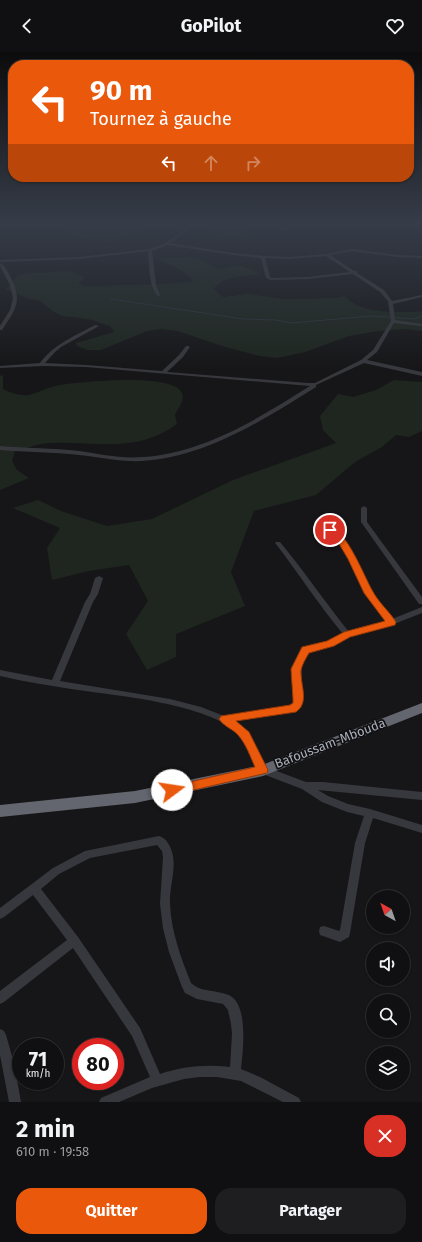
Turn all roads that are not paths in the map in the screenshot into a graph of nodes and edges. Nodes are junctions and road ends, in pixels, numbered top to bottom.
1 (6, 271) edge
2 (152, 271) edge
3 (266, 271) edge
4 (356, 272) joint
5 (158, 296) dead end
6 (422, 296) edge
7 (390, 303) junction
8 (392, 321) junction
9 (422, 325) edge
10 (97, 326) dead end
11 (0, 329) edge
12 (188, 347) dead end
13 (363, 361) junction
14 (42, 364) junction
15 (0, 367) edge
16 (163, 373) junction
17 (422, 374) edge
18 (316, 384) junction
19 (0, 448) edge
20 (364, 508) dead end
21 (318, 520) dead end
22 (278, 543) dead end
23 (99, 578) dead end
24 (422, 602) edge
25 (422, 610) edge
26 (391, 622) junction
27 (347, 634) junction
28 (0, 673) edge
29 (55, 683) junction
30 (422, 708) edge
31 (224, 719) junction
32 (262, 770) junction
33 (305, 786) junction
34 (422, 796) edge
35 (0, 811) edge
36 (370, 813) junction
37 (422, 829) edge
38 (34, 888) junction
39 (0, 914) edge
40 (324, 931) dead end
41 (74, 941) junction
42 (0, 998) edge
43 (0, 1035) edge
44 (235, 1073) junction
45 (157, 1080) junction
46 (15, 1102) edge
47 (105, 1102) edge
48 (294, 1102) edge

1 - 11 street
2 - 5 street
3 - 4 street
4 - 7 street
6 - 7 street
7 - 8 street
8 - 9 street
8 - 13 street
10 - 14 street
12 - 16 street
13 - 17 street
13 - 18 street
14 - 15 street
14 - 16 street
16 - 18 street
18 - 19 street
20 - 24 street
21 - 26 street
22 - 27 street
23 - 29 street
25 - 26 street
26 - 27 street
27 - 31 street
28 - 29 street
29 - 31 street
30 - 32 highway, Bafoussam-Mbouda
31 - 32 street
32 - 33 street
32 - 35 highway, Bafoussam-Mbouda
33 - 34 street
33 - 36 street
36 - 37 street
36 - 40 street
38 - 39 street
38 - 41 street
38 - 44 street
41 - 42 street
41 - 45 street
43 - 46 street
44 - 45 street
44 - 48 street
45 - 47 street

